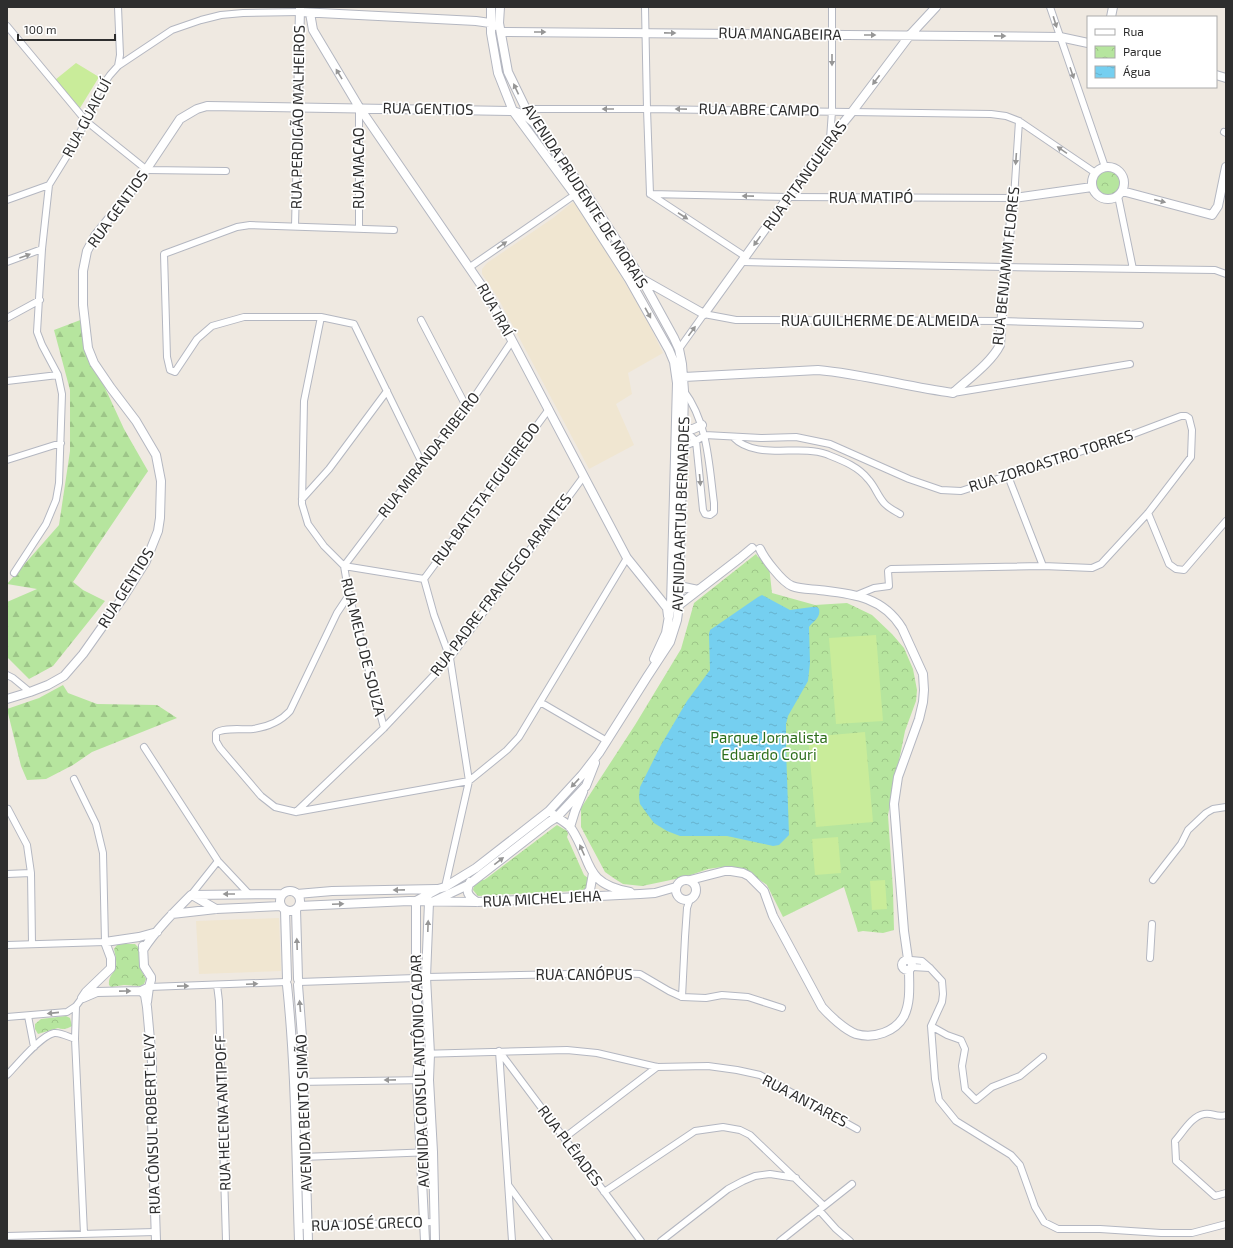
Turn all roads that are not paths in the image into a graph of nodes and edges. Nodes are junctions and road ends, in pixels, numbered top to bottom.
1 (118, 7) edge
2 (317, 7) edge
3 (492, 7) edge
4 (500, 7) edge
5 (645, 7) edge
6 (832, 7) edge
7 (936, 7) edge
8 (1050, 7) edge
9 (300, 10) edge
10 (310, 13) junction
11 (490, 20) junction
12 (499, 20) junction
13 (7, 26) edge
14 (501, 32) junction
15 (645, 33) junction
16 (832, 34) junction
17 (910, 35) junction
18 (1060, 37) junction
19 (1087, 43) edge
20 (118, 66) junction
21 (351, 94) junction
22 (298, 107) junction
23 (341, 107) junction
24 (360, 107) junction
25 (526, 109) junction
26 (647, 109) junction
27 (513, 111) junction
28 (832, 111) junction
29 (852, 112) junction
30 (86, 121) junction
31 (1019, 121) junction
32 (534, 123) junction
33 (830, 139) junction
34 (1105, 167) junction
35 (1226, 167) edge
36 (147, 170) junction
37 (226, 171) dead end
38 (1094, 172) junction
39 (49, 185) junction
40 (1092, 187) junction
41 (584, 190) junction
42 (650, 194) junction
43 (1120, 194) junction
44 (575, 195) junction
45 (787, 197) junction
46 (1014, 198) junction
47 (7, 200) edge
48 (295, 226) junction
49 (358, 228) junction
50 (394, 230) dead end
51 (42, 249) junction
52 (744, 259) junction
53 (7, 262) edge
54 (470, 267) junction
55 (1005, 267) junction
56 (1133, 269) junction
57 (1226, 274) edge
58 (641, 278) junction
59 (629, 279) junction
60 (40, 300) junction
61 (704, 314) junction
62 (321, 317) junction
63 (7, 318) edge
64 (421, 320) dead end
65 (1001, 321) junction
66 (1140, 326) dead end
67 (512, 341) junction
68 (679, 349) junction
69 (1130, 364) dead end
70 (58, 375) junction
71 (684, 377) junction
72 (7, 381) edge
73 (388, 391) junction
74 (684, 391) junction
75 (953, 393) junction
76 (468, 408) junction
77 (549, 409) junction
78 (676, 413) junction
79 (702, 425) junction
80 (684, 429) junction
81 (705, 435) junction
82 (733, 437) junction
83 (696, 441) junction
84 (61, 443) junction
85 (683, 447) junction
86 (7, 460) edge
87 (422, 463) junction
88 (584, 476) junction
89 (1008, 476) junction
90 (302, 499) junction
91 (714, 503) junction
92 (702, 507) junction
93 (1148, 513) junction
94 (900, 514) dead end
95 (1226, 521) edge
96 (627, 558) junction
97 (344, 566) junction
98 (1043, 566) junction
99 (14, 573) dead end
100 (424, 579) junction
101 (679, 586) junction
102 (698, 590) junction
103 (672, 592) junction
104 (853, 594) junction
105 (349, 595) junction
106 (660, 599) junction
107 (675, 605) junction
108 (673, 621) junction
109 (450, 658) junction
110 (7, 675) edge
111 (30, 692) junction
112 (7, 699) edge
113 (540, 702) junction
114 (384, 728) junction
115 (607, 741) junction
116 (144, 747) dead end
117 (599, 753) junction
118 (74, 779) dead end
119 (469, 781) junction
120 (586, 786) junction
121 (1226, 807) edge
122 (8, 809) edge
123 (550, 811) junction
124 (296, 812) junction
125 (557, 817) junction
126 (570, 827) junction
127 (218, 861) junction
128 (476, 868) junction
129 (31, 873) junction
130 (7, 874) edge
131 (593, 874) junction
132 (1153, 880) dead end
133 (692, 882) junction
134 (468, 884) junction
135 (442, 888) junction
136 (677, 891) junction
137 (249, 894) junction
138 (282, 894) junction
139 (297, 894) junction
140 (640, 894) junction
141 (191, 895) junction
142 (583, 897) junction
143 (687, 900) junction
144 (416, 901) junction
145 (429, 902) junction
146 (477, 902) junction
147 (283, 908) junction
148 (297, 908) junction
149 (216, 909) junction
150 (172, 914) junction
151 (1152, 924) dead end
152 (157, 932) junction
153 (139, 937) junction
154 (115, 940) junction
155 (105, 942) junction
156 (32, 944) junction
157 (7, 945) edge
158 (143, 950) junction
159 (110, 951) junction
160 (1150, 958) dead end
161 (908, 965) junction
162 (104, 975) junction
163 (416, 978) junction
164 (426, 978) junction
165 (287, 982) junction
166 (298, 982) junction
167 (217, 986) junction
168 (145, 989) junction
169 (108, 991) junction
170 (682, 997) junction
171 (82, 998) junction
172 (76, 1006) junction
173 (782, 1008) dead end
174 (28, 1016) junction
175 (7, 1017) edge
176 (930, 1026) junction
177 (75, 1039) junction
178 (34, 1047) junction
179 (499, 1051) junction
180 (419, 1054) junction
181 (430, 1054) junction
182 (1043, 1057) dead end
183 (657, 1067) junction
184 (7, 1075) edge
185 (417, 1080) junction
186 (428, 1080) junction
187 (294, 1082) junction
188 (303, 1082) junction
189 (1226, 1115) edge
190 (857, 1129) dead end
191 (564, 1138) junction
192 (420, 1152) junction
193 (433, 1152) junction
194 (296, 1157) junction
195 (306, 1157) junction
196 (796, 1178) junction
197 (852, 1184) dead end
198 (509, 1186) junction
199 (604, 1192) junction
200 (1226, 1193) edge
201 (821, 1208) junction
202 (425, 1222) junction
203 (435, 1222) junction
204 (1226, 1224) edge
205 (299, 1226) junction
206 (308, 1226) junction
207 (155, 1232) junction
208 (84, 1234) junction
209 (7, 1236) edge
210 (156, 1241) edge
211 (226, 1241) edge
212 (299, 1241) edge
213 (308, 1241) edge
214 (425, 1241) edge
215 (435, 1241) edge
216 (512, 1241) edge
217 (549, 1241) edge
218 (641, 1241) edge
219 (661, 1241) edge
220 (780, 1241) edge
221 (850, 1241) edge

1 - 20 street
2 - 10 street
3 - 11 street, AVENIDA PRUDENTE DE MORAIS
4 - 12 street, AVENIDA PRUDENTE DE MORAIS
5 - 15 street
6 - 16 street
7 - 17 street, RUA PITANGUEIRAS
8 -> 18 street
9 - 10 street, RUA GUAICUÍ
9 - 20 street, RUA GUAICUÍ
9 - 22 street, RUA PERDIGÃO MALHEIROS
10 - 11 street, RUA GUAICUÍ
21 -> 10 street, RUA IRAÍ
11 - 12 street, RUA GUAICUÍ
11 - 14 street
11 - 27 street, AVENIDA PRUDENTE DE MORAIS
12 - 14 street, AVENIDA PRUDENTE DE MORAIS
13 - 30 street
14 -> 15 street, RUA MANGABEIRA
25 -> 14 street, AVENIDA PRUDENTE DE MORAIS
15 -> 16 street, RUA MANGABEIRA
15 - 26 street
16 -> 17 street, RUA MANGABEIRA
16 -> 28 street
17 -> 18 street, RUA MANGABEIRA
17 -> 29 street, RUA PITANGUEIRAS
18 - 19 street, RUA MANGABEIRA
18 -> 34 street
20 - 30 street, RUA GUAICUÍ
21 - 23 street
21 - 24 street, RUA IRAÍ
22 - 23 street, RUA GENTIOS
22 - 36 street, RUA GENTIOS
22 - 48 street, RUA PERDIGÃO MALHEIROS
23 - 24 street, RUA GENTIOS
24 - 27 street, RUA GENTIOS
24 - 49 street, RUA MACAO
24 - 54 street, RUA IRAÍ
26 -> 25 street, RUA ABRE CAMPO
25 - 32 street, AVENIDA PRUDENTE DE MORAIS
28 -> 26 street, RUA ABRE CAMPO
26 - 42 street
27 - 32 street
27 - 44 street, AVENIDA PRUDENTE DE MORAIS
28 - 29 street, RUA ABRE CAMPO
28 - 33 street
29 - 31 street, RUA ABRE CAMPO
29 - 33 street, RUA PITANGUEIRAS
30 - 36 street
30 - 39 street, RUA GUAICUÍ
38 -> 31 street, RUA ABRE CAMPO
31 -> 46 street, RUA BENJAMIM FLORES
32 - 41 street, AVENIDA PRUDENTE DE MORAIS
33 - 45 street, RUA PITANGUEIRAS
34 - 38 street
34 - 43 street
43 -> 35 street
36 - 37 street
36 - 111 street, RUA GENTIOS
38 - 40 street
39 - 47 street
39 - 51 street
40 - 43 street
40 - 46 street, RUA MATIPÓ
41 - 44 street
41 - 58 street, AVENIDA PRUDENTE DE MORAIS
45 -> 42 street, RUA MATIPÓ
42 -> 52 street
43 - 56 street
54 -> 44 street
44 - 59 street, AVENIDA PRUDENTE DE MORAIS
45 - 46 street, RUA MATIPÓ
45 -> 52 street, RUA PITANGUEIRAS
46 - 55 street, RUA BENJAMIM FLORES
48 - 49 street
48 - 62 street
49 - 50 street
53 -> 51 street
51 - 60 street
52 - 55 street
52 - 61 street, RUA PITANGUEIRAS
54 - 67 street, RUA IRAÍ
55 - 56 street
55 - 65 street, RUA BENJAMIM FLORES
56 - 57 street
58 - 59 street
58 - 61 street, RUA GUILHERME DE ALMEIDA
58 - 68 street, AVENIDA PRUDENTE DE MORAIS
59 -> 78 street, AVENIDA PRUDENTE DE MORAIS
60 - 63 street
60 - 70 street
61 - 65 street, RUA GUILHERME DE ALMEIDA
68 -> 61 street, RUA PITANGUEIRAS
62 - 73 street
62 - 90 street
64 - 76 street
65 - 66 street, RUA GUILHERME DE ALMEIDA
65 - 75 street, RUA BENJAMIM FLORES
67 - 76 street, RUA MIRANDA RIBEIRO
67 - 77 street, RUA IRAÍ
68 - 71 street, AVENIDA PRUDENTE DE MORAIS
69 - 75 street
70 - 72 street
70 - 84 street
71 - 74 street, AVENIDA PRUDENTE DE MORAIS
71 - 75 street
73 - 87 street
73 - 90 street
74 - 79 street
74 - 80 street, AVENIDA ARTUR BERNARDES
76 - 87 street, RUA MIRANDA RIBEIRO
77 - 88 street, RUA IRAÍ
77 - 100 street, RUA BATISTA FIGUEIREDO
78 - 80 street
78 - 103 street, AVENIDA ARTUR BERNARDES
79 - 80 street
79 - 81 street
80 - 83 street
80 - 85 street, AVENIDA ARTUR BERNARDES
81 - 82 street, RUA ZOROASTRO TORRES
81 - 83 street
81 - 91 street
82 - 89 street, RUA ZOROASTRO TORRES
82 - 94 street
83 - 85 street
83 -> 92 street
84 - 86 street
84 - 99 street
85 - 101 street, AVENIDA ARTUR BERNARDES
87 - 97 street, RUA MIRANDA RIBEIRO
88 - 96 street, RUA IRAÍ
88 - 109 street, RUA PADRE FRANCISCO ARANTES
89 - 93 street, RUA ZOROASTRO TORRES
89 - 98 street
90 - 97 street
91 - 92 street
91 - 92 street
93 - 95 street
93 - 98 street
96 - 106 street, RUA IRAÍ
96 - 113 street
97 - 100 street
97 - 105 street, RUA MELO DE SOUZA
98 - 104 street
100 - 109 street
101 - 102 street
101 - 107 street, AVENIDA ARTUR BERNARDES
102 - 104 street
102 - 107 street
103 - 106 street
103 - 107 street, AVENIDA ARTUR BERNARDES
104 - 161 street
105 - 114 street, RUA MELO DE SOUZA
105 - 124 street
106 - 107 street
106 - 108 street, RUA IRAÍ
107 - 108 street, AVENIDA ARTUR BERNARDES
108 - 115 street, AVENIDA ARTUR BERNARDES
109 - 114 street, RUA PADRE FRANCISCO ARANTES
109 - 119 street
110 - 111 street
111 - 112 street, RUA GENTIOS
113 - 115 street
113 - 119 street
114 - 124 street, RUA PADRE FRANCISCO ARANTES
115 - 117 street, AVENIDA ARTUR BERNARDES
116 - 127 street
117 - 120 street, AVENIDA ARTUR BERNARDES
117 -> 123 street, AVENIDA ARTUR BERNARDES
118 - 155 street
119 - 124 street
119 - 135 street
120 - 125 street, AVENIDA ARTUR BERNARDES
120 - 126 street
121 - 132 street
122 - 129 street
123 - 125 street
123 - 128 street, AVENIDA ARTUR BERNARDES
125 - 126 street
134 -> 125 street, AVENIDA ARTUR BERNARDES
131 -> 126 street
127 - 137 street
127 - 141 street
128 - 134 street
128 - 135 street, AVENIDA ARTUR BERNARDES
129 - 130 street
129 - 156 street
131 - 140 street
131 - 142 street
133 - 136 street
133 - 143 street
133 - 161 street
134 - 145 street, AVENIDA ARTUR BERNARDES
134 - 146 street
135 -> 139 street
135 - 144 street, AVENIDA ARTUR BERNARDES
136 - 140 street, RUA MICHEL JEHA
136 - 143 street
137 - 138 street
137 -> 141 street
138 - 139 street
138 - 147 street
139 - 148 street
140 - 142 street, RUA MICHEL JEHA
141 - 149 street
141 - 150 street
142 - 146 street, RUA MICHEL JEHA
143 - 170 street
144 - 145 street, RUA MICHEL JEHA
148 -> 144 street, RUA MICHEL JEHA
144 - 163 street, AVENIDA CONSUL ANTÔNIO CADAR
145 - 146 street, RUA MICHEL JEHA
164 -> 145 street, AVENIDA CONSUL ANTÔNIO CADAR
147 - 148 street
147 - 149 street
147 - 165 street, AVENIDA BENTO SIMÃO
166 -> 148 street, AVENIDA BENTO SIMÃO
149 - 150 street
150 - 152 street
151 - 160 street
152 - 153 street
152 - 158 street
153 - 154 street
153 - 158 street, RUA CÔNSUL ROBERT LEVY
154 - 155 street
154 - 159 street
155 - 156 street
155 - 159 street
156 - 157 street
158 - 168 street, RUA CÔNSUL ROBERT LEVY
159 - 162 street
161 - 176 street
162 - 169 street
162 - 171 street
163 - 166 street
163 - 180 street, AVENIDA CONSUL ANTÔNIO CADAR
164 - 170 street, RUA CANÓPUS
164 - 181 street, AVENIDA CONSUL ANTÔNIO CADAR
165 - 166 street
167 -> 165 street
165 - 187 street, AVENIDA BENTO SIMÃO
188 -> 166 street, AVENIDA BENTO SIMÃO
168 -> 167 street
167 - 211 street, RUA HELENA ANTIPOFF
169 -> 168 street
168 - 207 street, RUA CÔNSUL ROBERT LEVY
169 - 171 street
170 - 173 street, RUA CANÓPUS
171 - 172 street
172 -> 174 street
172 - 177 street
174 - 175 street
174 - 178 street
176 - 182 street
176 - 204 street
177 - 178 street
177 - 208 street
178 - 184 street
179 - 181 street, RUA ANTARES
179 - 183 street, RUA ANTARES
179 - 191 street, RUA PLÊIADES
179 - 198 street
180 - 181 street, RUA ANTARES
180 - 185 street, AVENIDA CONSUL ANTÔNIO CADAR
181 - 186 street, AVENIDA CONSUL ANTÔNIO CADAR
183 - 190 street, RUA ANTARES
183 - 191 street
185 - 186 street
185 -> 188 street
185 - 192 street, AVENIDA CONSUL ANTÔNIO CADAR
186 - 193 street, AVENIDA CONSUL ANTÔNIO CADAR
187 - 188 street
187 - 194 street, AVENIDA BENTO SIMÃO
188 - 195 street, AVENIDA BENTO SIMÃO
189 - 200 street
191 - 199 street, RUA PLÊIADES
192 - 193 street
192 - 195 street
192 - 202 street, AVENIDA CONSUL ANTÔNIO CADAR
193 - 203 street, AVENIDA CONSUL ANTÔNIO CADAR
194 - 195 street
194 - 205 street, AVENIDA BENTO SIMÃO
195 - 206 street, AVENIDA BENTO SIMÃO
196 - 199 street
196 - 201 street
196 - 219 street
197 - 201 street
198 - 216 street
198 - 217 street
199 - 218 street, RUA PLÊIADES
201 - 220 street
201 - 221 street
202 - 203 street, RUA JOSÉ GRECO
202 - 206 street, RUA JOSÉ GRECO
202 - 214 street, AVENIDA CONSUL ANTÔNIO CADAR
203 - 215 street, AVENIDA CONSUL ANTÔNIO CADAR
205 - 206 street, RUA JOSÉ GRECO
205 - 212 street, AVENIDA BENTO SIMÃO
206 - 213 street, AVENIDA BENTO SIMÃO
207 - 208 street
207 - 210 street, RUA CÔNSUL ROBERT LEVY
208 - 209 street

